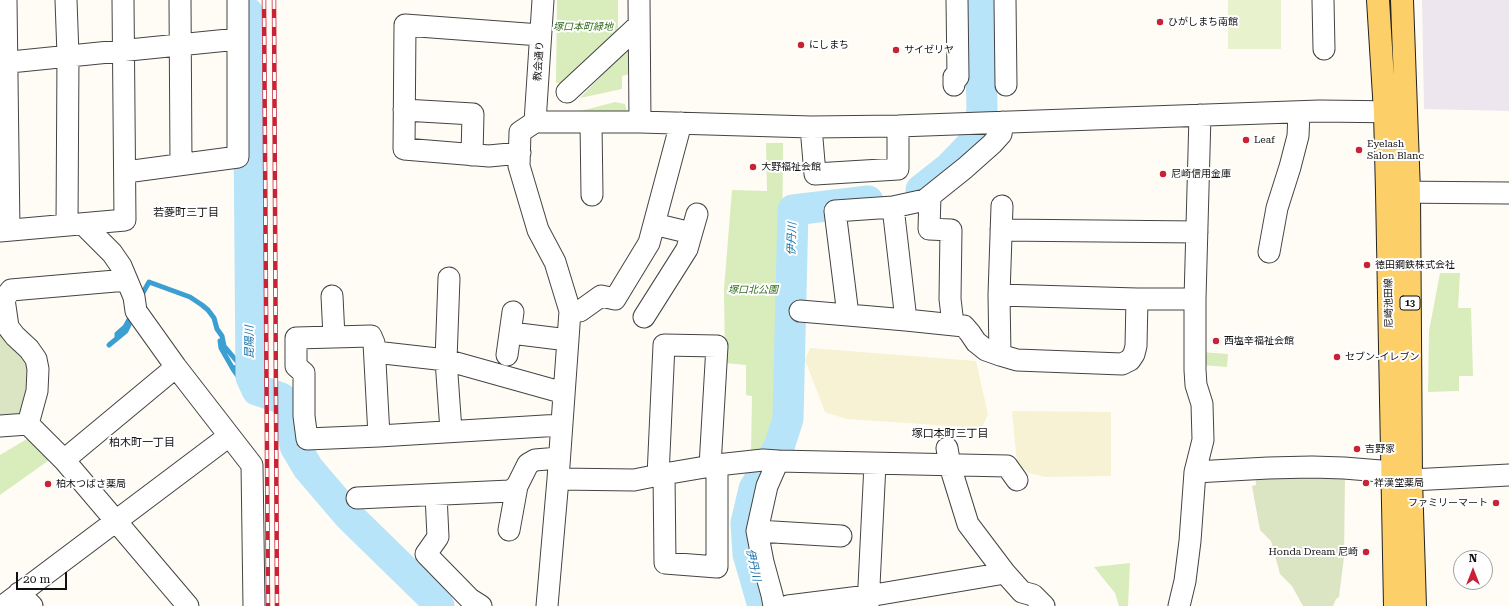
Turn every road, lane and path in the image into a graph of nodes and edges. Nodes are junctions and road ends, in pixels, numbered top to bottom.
1 (6, 0) edge
2 (66, 0) edge
3 (123, 0) edge
4 (180, 0) edge
5 (238, 0) edge
6 (543, 0) edge
7 (639, 0) edge
8 (957, 0) edge
9 (1004, 0) edge
10 (1323, 0) edge
11 (1378, 0) edge
12 (1402, 0) edge
13 (639, 25) junction
14 (540, 34) junction
15 (238, 39) junction
16 (181, 46) junction
17 (1324, 49) dead end
18 (124, 52) junction
19 (68, 56) junction
20 (4, 63) edge
21 (954, 85) dead end
22 (1006, 86) dead end
23 (567, 92) dead end
24 (404, 110) junction
25 (1385, 112) junction
26 (1406, 112) junction
27 (1299, 113) junction
28 (1200, 115) junction
29 (535, 122) junction
30 (591, 122) junction
31 (640, 122) junction
32 (998, 122) junction
33 (681, 123) junction
34 (898, 126) junction
35 (811, 127) junction
36 (520, 152) junction
37 (472, 154) junction
38 (181, 164) junction
39 (126, 172) junction
40 (1387, 192) junction
41 (1409, 192) junction
42 (1509, 193) edge
43 (592, 195) dead end
44 (930, 196) junction
45 (1002, 206) dead end
46 (893, 207) junction
47 (698, 214) dead end
48 (75, 224) junction
49 (654, 224) junction
50 (5, 230) edge
51 (1001, 230) junction
52 (1197, 232) junction
53 (691, 234) junction
54 (1268, 252) dead end
55 (449, 278) dead end
56 (127, 280) junction
57 (1000, 295) junction
58 (332, 296) dead end
59 (1137, 299) junction
60 (1195, 299) junction
61 (570, 311) junction
62 (800, 311) dead end
63 (513, 312) dead end
64 (848, 315) junction
65 (644, 317) dead end
66 (906, 320) junction
67 (953, 324) junction
68 (511, 333) junction
69 (334, 337) junction
70 (568, 340) junction
71 (375, 352) junction
72 (507, 355) dead end
73 (1000, 355) junction
74 (446, 360) junction
75 (176, 367) junction
76 (564, 392) junction
77 (28, 424) junction
78 (561, 425) junction
79 (0, 426) edge
80 (451, 431) junction
81 (229, 436) junction
82 (379, 436) junction
83 (949, 457) junction
84 (559, 458) junction
85 (64, 460) junction
86 (770, 461) junction
87 (875, 464) junction
88 (714, 465) junction
89 (1195, 472) junction
90 (661, 475) junction
91 (1509, 475) edge
92 (1402, 476) junction
93 (558, 479) junction
94 (1017, 480) dead end
95 (517, 486) junction
96 (436, 495) junction
97 (357, 498) dead end
98 (116, 520) junction
99 (509, 530) dead end
100 (757, 531) junction
101 (841, 536) dead end
102 (1005, 573) junction
103 (26, 600) edge
104 (868, 601) edge
105 (3, 606) edge
106 (188, 606) edge
107 (254, 606) edge
108 (481, 606) edge
109 (548, 606) edge
110 (774, 606) edge
111 (788, 606) edge
112 (1044, 606) edge
113 (1179, 606) edge
114 (1395, 606) edge
115 (1415, 606) edge

1 - 20 street
2 - 19 street
3 - 18 street
4 - 16 street
5 - 15 street
6 - 14 street, 教会通り
7 - 13 street
8 - 21 street
9 - 22 street
10 - 17 street
11 - 25 main road, 尼崎池田線 / 13
12 - 26 main road, 尼崎池田線 / 13
13 - 23 street
13 - 31 street
14 - 24 street
14 - 29 street, 教会通り
15 - 16 street
15 - 38 street
16 - 18 street
16 - 38 street
18 - 19 street
18 - 39 street
19 - 20 street
19 - 48 street
20 - 50 street
24 - 37 street
24 - 37 street
25 - 26 street
25 - 27 street
25 - 40 main road, 尼崎池田線 / 13
26 - 41 main road, 尼崎池田線 / 13
27 - 28 street
27 - 54 street
28 - 32 street
28 - 52 street
29 - 30 street
29 - 36 street
30 - 31 street
30 - 43 street
31 - 33 street
32 - 34 street
32 - 44 street
33 - 35 street
33 - 49 street
34 - 35 street
34 - 35 street
36 - 37 street
36 - 61 street
38 - 39 street
39 - 48 street
40 - 41 street
40 - 92 main road, 尼崎池田線 / 13
41 - 42 street
41 - 92 main road, 尼崎池田線 / 13
44 - 46 street
44 - 67 street
45 - 51 street
46 - 64 street
46 - 66 street
47 - 53 street
48 - 50 street
48 - 56 street
49 - 53 street
49 - 61 street
51 - 52 street
51 - 57 street
52 - 60 street
53 - 65 street
55 - 74 street
56 - 75 street
56 - 77 street
57 - 59 street
57 - 73 street
58 - 69 street
59 - 60 street
59 - 73 street
60 - 89 street
61 - 70 street
62 - 64 street
63 - 68 street
64 - 66 street
66 - 67 street
67 - 73 street
68 - 70 street
68 - 72 street
69 - 71 street
69 - 82 street
70 - 76 street
71 - 74 street
71 - 82 street
74 - 76 street
74 - 80 street
75 - 81 street
75 - 85 street
76 - 78 street
77 - 79 street
77 - 85 street
78 - 80 street
78 - 84 street
80 - 82 street
81 - 98 street
81 - 107 street
83 - 87 street
83 - 94 street
83 - 102 street
84 - 93 street
84 - 95 street
85 - 98 street
86 - 87 street
86 - 88 street
86 - 100 street
87 - 104 street
88 - 90 street
88 - 90 street
88 - 90 street
89 - 92 street
89 - 113 street
90 - 93 street
91 - 92 street
92 - 114 main road, 尼崎池田線 / 13
92 - 115 main road, 尼崎池田線 / 13
93 - 109 street
95 - 96 street
95 - 99 street
96 - 97 street
96 - 108 street
98 - 103 street
98 - 106 street
100 - 101 street
100 - 110 street
102 - 104 street
102 - 112 street
103 - 105 street
104 - 111 street

